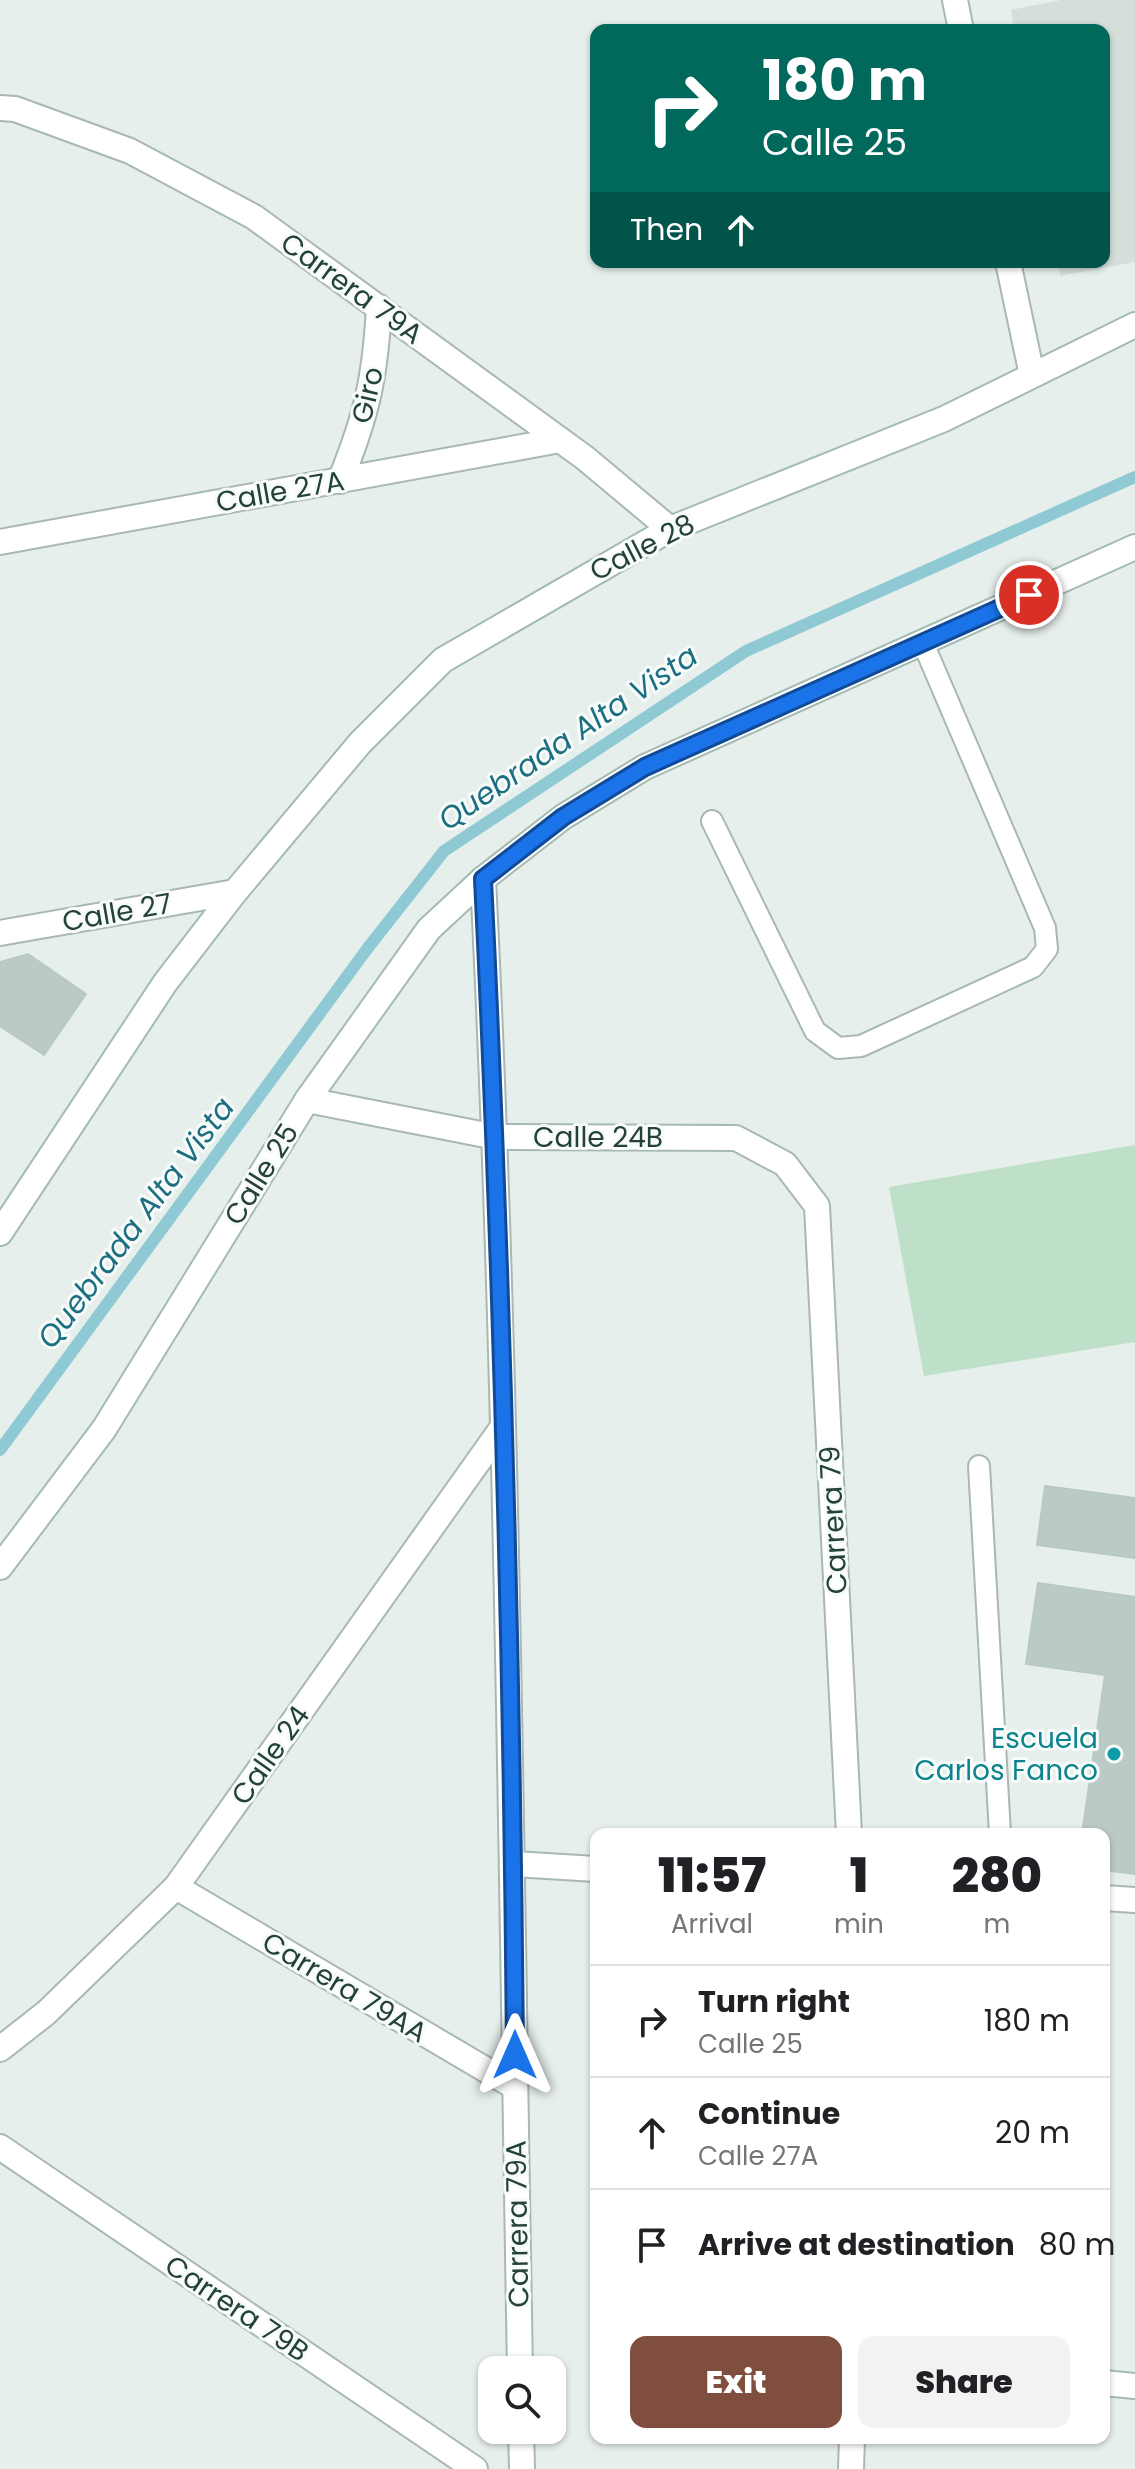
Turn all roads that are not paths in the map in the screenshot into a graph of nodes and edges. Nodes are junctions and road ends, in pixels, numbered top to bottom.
1 (955, 0) edge
2 (960, 24) edge
3 (0, 108) edge
4 (1009, 268) edge
5 (379, 307) junction
6 (1135, 325) edge
7 (1032, 375) junction
8 (560, 440) junction
9 (340, 481) junction
10 (670, 529) junction
11 (0, 542) edge
12 (1135, 547) edge
13 (923, 643) junction
14 (712, 821) dead end
15 (483, 879) junction
16 (235, 892) junction
17 (0, 933) edge
18 (307, 1100) junction
19 (496, 1137) junction
20 (817, 1206) joint
21 (0, 1233) edge
22 (502, 1428) junction
23 (979, 1466) dead end
24 (0, 1567) edge
25 (849, 1828) edge
26 (1000, 1828) edge
27 (514, 1864) junction
28 (590, 1869) edge
29 (176, 1887) junction
30 (1110, 1898) edge
31 (1135, 1900) edge
32 (0, 2049) edge
33 (515, 2087) junction
34 (0, 2147) edge
35 (520, 2356) edge
36 (1110, 2384) edge
37 (1135, 2386) edge
38 (521, 2444) edge
39 (852, 2444) edge
40 (475, 2469) edge
41 (522, 2469) edge
42 (851, 2469) edge

1 - 2 street
3 - 5 street, Carrera 79A
4 - 7 street
5 - 8 street, Carrera 79A
5 - 9 street, Giro
6 - 7 street, Calle 28
7 - 10 street, Calle 28
8 - 9 street, Calle 27A
8 - 10 street, Carrera 79A
9 - 11 street, Calle 27A
10 - 16 street, Calle 28
12 - 13 street
13 - 14 lane
13 - 15 street, Calle 25
15 - 18 street, Calle 25
15 - 19 street, Carrera 79A
16 - 17 street, Calle 27
16 - 21 street
18 - 19 street, Calle 24B
18 - 24 street, Calle 25
19 - 20 street, Calle 24B
19 - 22 street, Carrera 79A
20 - 25 street, Carrera 79
22 - 27 street, Carrera 79A
22 - 29 street, Calle 24
23 - 26 lane
27 - 28 street
27 - 33 street, Carrera 79A
29 - 32 street, Calle 24
29 - 33 street, Carrera 79AA
30 - 31 street
33 - 35 street, Carrera 79A
34 - 40 street, Carrera 79B
36 - 37 street
38 - 41 street
39 - 42 street

